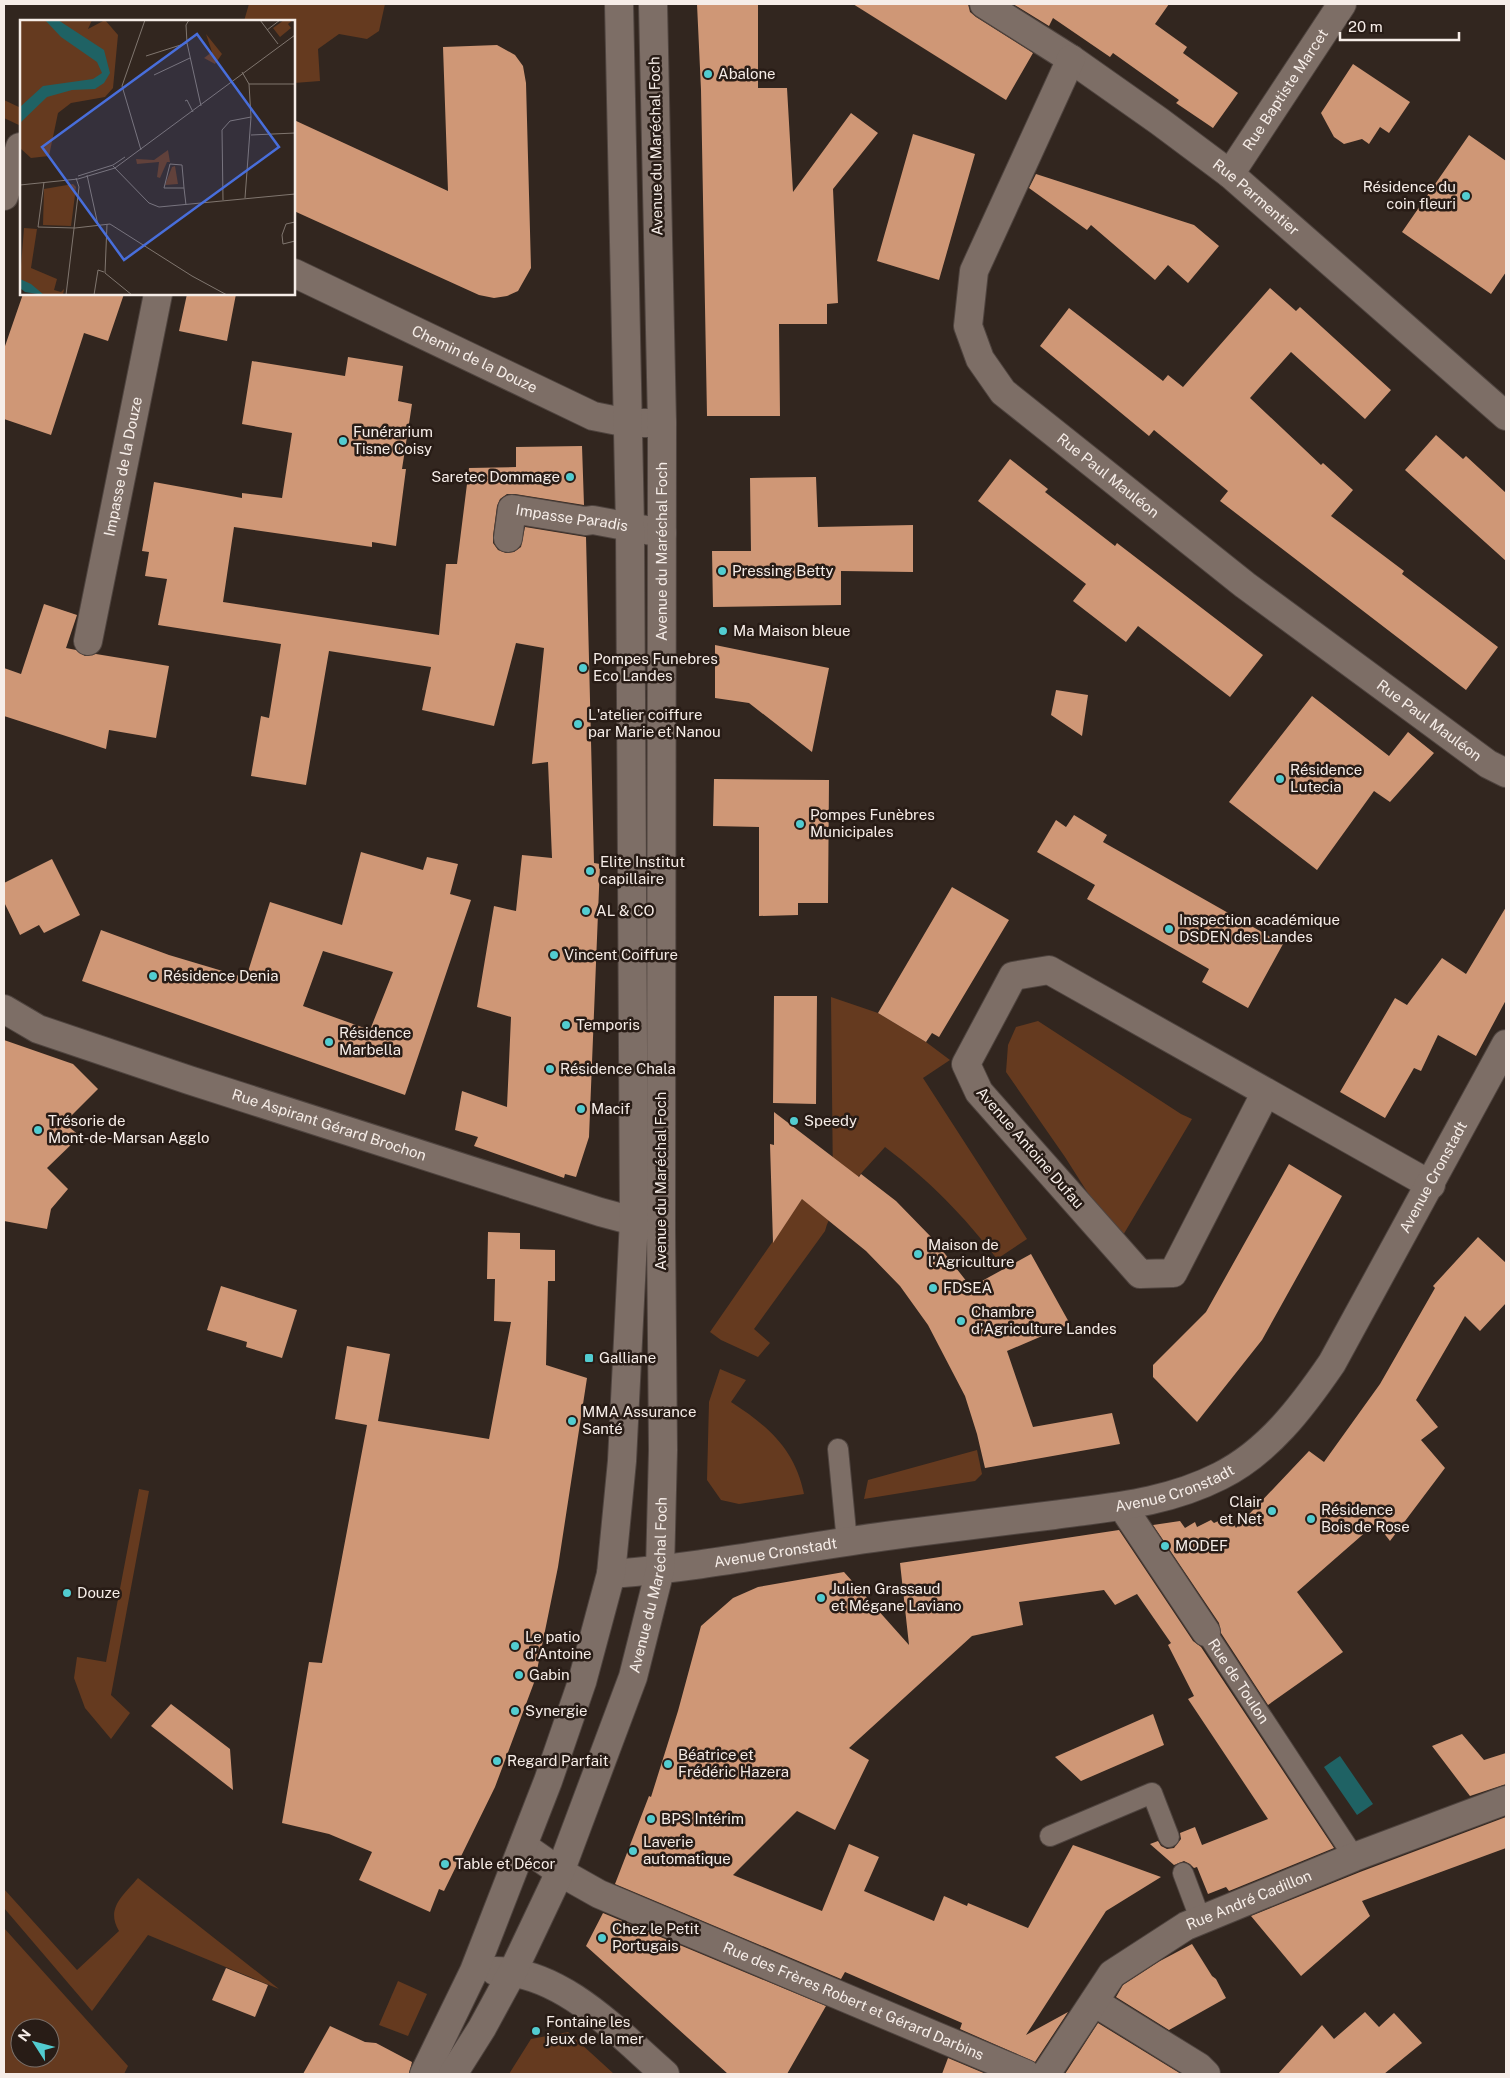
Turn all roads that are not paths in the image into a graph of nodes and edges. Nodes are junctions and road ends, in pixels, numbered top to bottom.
1 (619, 4) edge
2 (653, 4) edge
3 (984, 4) edge
4 (1342, 4) edge
5 (1071, 59) junction
6 (15, 143) edge
7 (1230, 174) junction
8 (4, 196) edge
9 (295, 273) edge
10 (158, 295) edge
11 (1506, 416) edge
12 (628, 423) junction
13 (662, 424) junction
14 (630, 526) junction
15 (662, 533) junction
16 (508, 538) dead end
17 (88, 641) dead end
18 (1506, 773) edge
19 (4, 1008) edge
20 (1506, 1044) edge
21 (1266, 1092) junction
22 (1431, 1185) junction
23 (634, 1220) junction
24 (661, 1228) junction
25 (838, 1449) dead end
26 (1122, 1506) junction
27 (847, 1542) junction
28 (660, 1570) junction
29 (611, 1574) junction
30 (1206, 1632) joint
31 (1506, 1800) edge
32 (1050, 1836) dead end
33 (1169, 1837) dead end
34 (523, 1846) junction
35 (1354, 1857) junction
36 (560, 1872) junction
37 (1182, 1873) dead end
38 (1201, 1920) junction
39 (474, 1971) junction
40 (514, 1971) junction
41 (1094, 2002) junction
42 (424, 2074) edge
43 (453, 2074) edge
44 (665, 2074) edge
45 (1026, 2074) edge
46 (1046, 2074) edge
47 (1206, 2074) edge

1 - 12 street, Avenue du Maréchal Foch
2 - 13 street, Avenue du Maréchal Foch
3 - 5 street, Rue Parmentier
4 - 7 street, Rue Baptiste Marcet
5 - 7 street, Rue Parmentier
5 - 18 street, Rue Paul Mauléon
6 - 8 street
7 - 11 street, Rue Parmentier
9 - 12 street, Chemin de la Douze
10 - 17 street, Impasse de la Douze
12 - 13 street, Chemin de la Douze
12 - 14 street, Avenue du Maréchal Foch
13 - 15 street, Avenue du Maréchal Foch
14 - 15 street, Impasse Paradis
14 - 16 street, Impasse Paradis
14 - 23 street, Avenue du Maréchal Foch
15 - 24 street, Avenue du Maréchal Foch
19 - 23 street, Rue Aspirant Gérard Brochon
20 - 22 street, Avenue Cronstadt
21 - 21 street, Avenue Antoine Dufau
21 - 22 street, Avenue Antoine Dufau
22 - 26 street, Avenue Cronstadt
23 - 24 street, Rue Aspirant Gérard Brochon
23 - 29 street, Avenue du Maréchal Foch
24 - 28 street, Avenue du Maréchal Foch
25 - 27 lane
26 - 27 street, Avenue Cronstadt
26 - 30 street, Rue de Toulon
27 - 28 street, Avenue Cronstadt
28 - 29 street, Avenue Cronstadt
28 - 36 street, Avenue du Maréchal Foch
29 - 34 street, Avenue du Maréchal Foch
30 - 35 lane, Rue de Toulon
31 - 35 street, Rue André Cadillon
32 - 33 lane
34 - 36 street, Rue des Frères Robert et Gérard Darbins
34 - 39 street, Avenue du Maréchal Foch
35 - 38 street, Rue André Cadillon
36 - 40 street, Avenue du Maréchal Foch
36 - 45 street, Rue des Frères Robert et Gérard Darbins
37 - 38 lane
38 - 41 street, Rue André Cadillon
39 - 40 street
39 - 42 street, Avenue du Maréchal Foch
40 - 43 street, Avenue du Maréchal Foch
40 - 44 street
41 - 46 street, Rue André Cadillon
41 - 47 street

